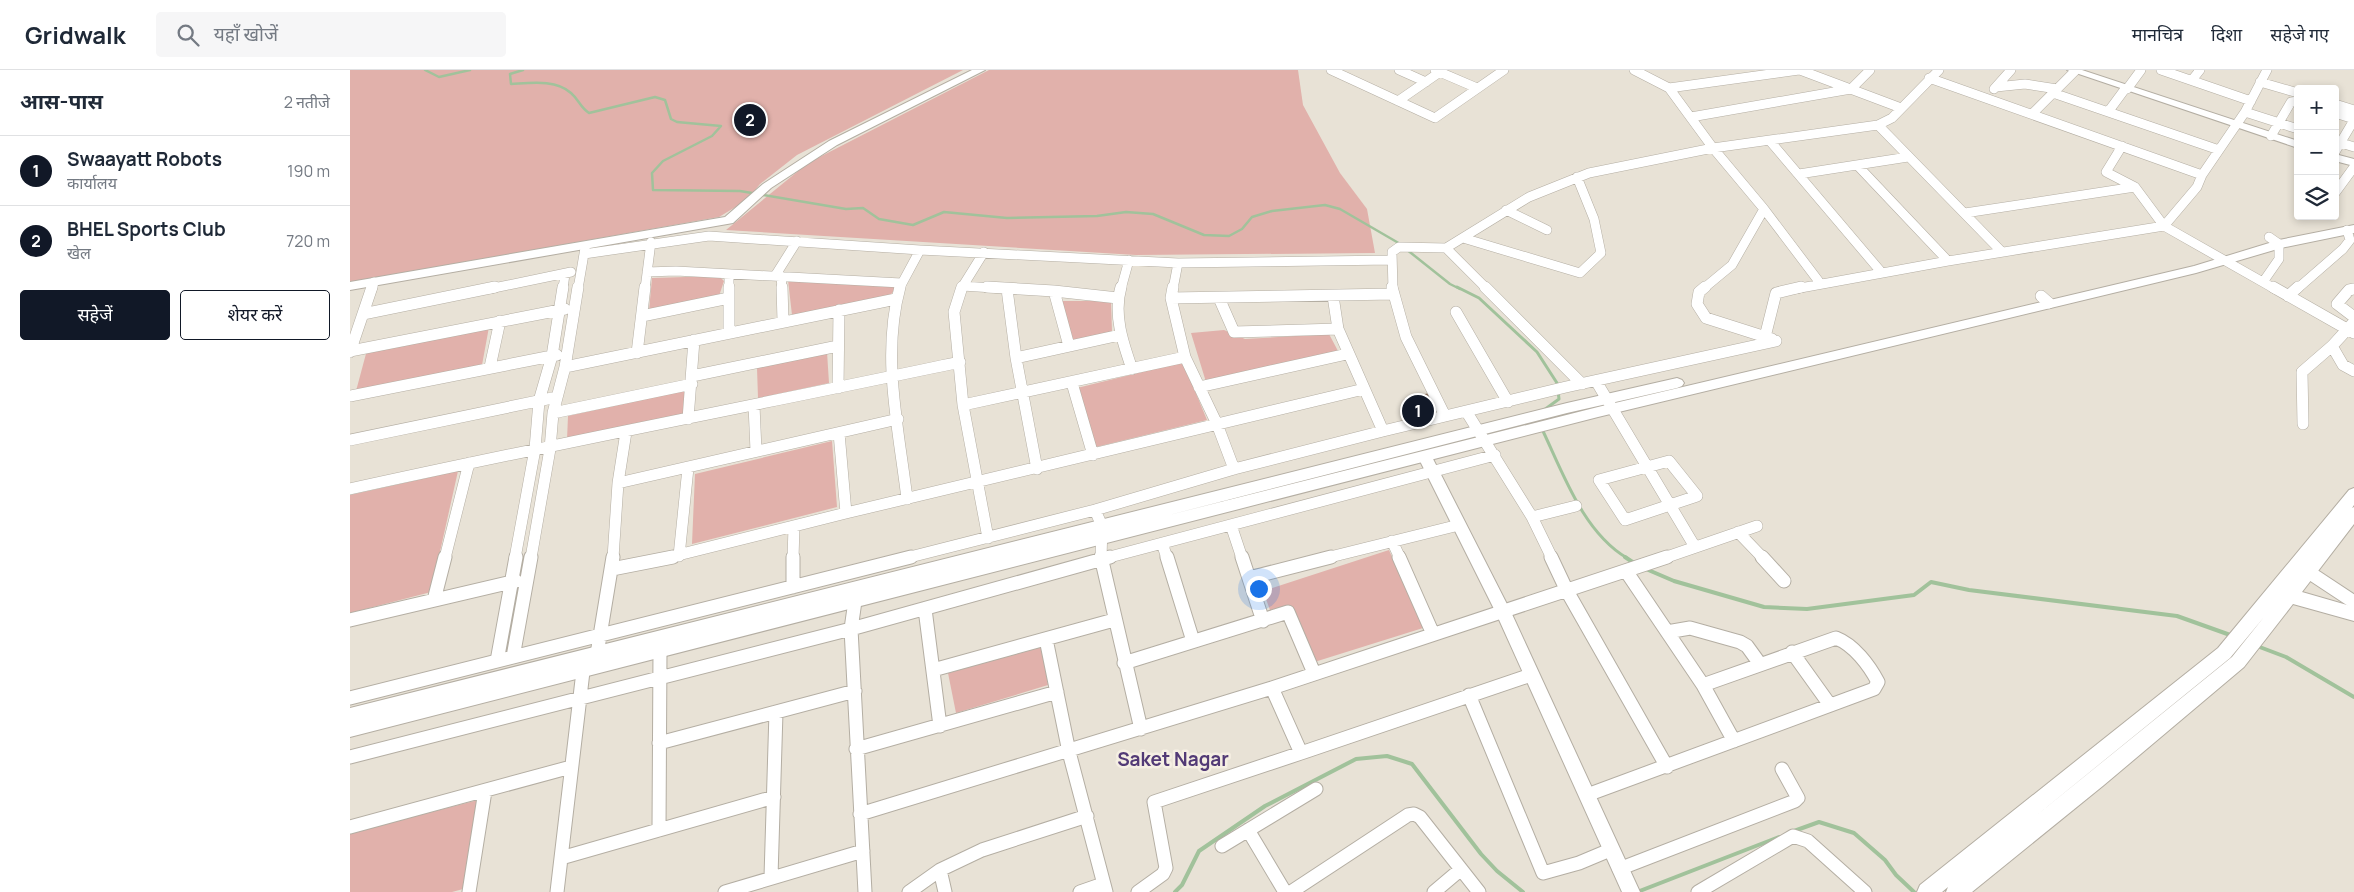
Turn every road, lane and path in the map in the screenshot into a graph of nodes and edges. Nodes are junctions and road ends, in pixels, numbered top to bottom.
1 (980, 70) edge
2 (1399, 70) edge
3 (1503, 70) edge
4 (1634, 70) edge
5 (1799, 70) edge
6 (1870, 70) edge
7 (1939, 70) edge
8 (2011, 70) edge
9 (2073, 70) edge
10 (2141, 70) edge
11 (2161, 70) edge
12 (2200, 70) edge
13 (2267, 70) edge
14 (1337, 71) edge
15 (1437, 71) edge
16 (1648, 72) edge
17 (1929, 78) junction
18 (2192, 80) junction
19 (1426, 82) junction
20 (2260, 82) junction
21 (1996, 87) junction
22 (1477, 88) junction
23 (1669, 88) junction
24 (1851, 89) junction
25 (2126, 89) junction
26 (2055, 91) junction
27 (2294, 92) edge
28 (1985, 97) junction
29 (1398, 101) junction
30 (2251, 101) junction
31 (2294, 102) edge
32 (2339, 105) edge
33 (1901, 108) junction
34 (2354, 110) edge
35 (2108, 112) junction
36 (2245, 112) junction
37 (2032, 114) junction
38 (2339, 115) edge
39 (1691, 117) junction
40 (2354, 120) edge
41 (2280, 124) junction
42 (1878, 125) junction
43 (2236, 125) junction
44 (2294, 128) edge
45 (2271, 136) junction
46 (1770, 141) junction
47 (2339, 141) edge
48 (2339, 142) edge
49 (2294, 144) edge
50 (2122, 146) junction
51 (2354, 147) edge
52 (1713, 148) junction
53 (2219, 150) junction
54 (1908, 156) junction
55 (2339, 159) edge
56 (2354, 165) edge
57 (1858, 166) junction
58 (1799, 174) junction
59 (2202, 175) junction
60 (1577, 177) junction
61 (2339, 187) edge
62 (2135, 188) junction
63 (1764, 209) junction
64 (1506, 210) junction
65 (1965, 213) junction
66 (2164, 226) junction
67 (2352, 226) edge
68 (1547, 230) dead end
69 (1462, 238) junction
70 (2274, 240) junction
71 (797, 241) junction
72 (651, 242) junction
73 (1443, 248) junction
74 (585, 250) junction
75 (920, 250) junction
76 (2001, 251) junction
77 (984, 252) junction
78 (2221, 257) junction
79 (1129, 260) junction
80 (1391, 260) junction
81 (1948, 261) junction
82 (1178, 263) junction
83 (580, 270) junction
84 (647, 272) junction
85 (1882, 272) junction
86 (565, 274) junction
87 (729, 274) junction
88 (778, 276) junction
89 (374, 282) junction
90 (2263, 282) junction
91 (901, 283) junction
92 (1820, 283) junction
93 (350, 286) edge
94 (962, 286) junction
95 (1007, 289) junction
96 (2354, 289) edge
97 (1054, 291) junction
98 (1393, 294) junction
99 (1333, 296) junction
100 (2288, 296) junction
101 (729, 298) junction
102 (1118, 298) junction
103 (1172, 298) junction
104 (1219, 298) junction
105 (896, 299) junction
106 (575, 306) junction
107 (559, 310) junction
108 (839, 310) junction
109 (1456, 312) dead end
110 (363, 314) junction
111 (642, 316) junction
112 (2354, 317) edge
113 (500, 321) junction
114 (783, 321) junction
115 (1338, 329) junction
116 (2352, 329) edge
117 (729, 333) junction
118 (1120, 335) junction
119 (1765, 337) junction
120 (694, 340) junction
121 (838, 346) junction
122 (1069, 346) junction
123 (2332, 346) junction
124 (350, 351) edge
125 (567, 353) junction
126 (637, 353) junction
127 (1347, 354) junction
128 (552, 356) junction
129 (1185, 357) junction
130 (1016, 358) junction
131 (960, 362) junction
132 (490, 367) junction
133 (565, 367) junction
134 (1132, 369) junction
135 (2354, 371) edge
136 (894, 375) junction
137 (692, 380) junction
138 (1596, 381) junction
139 (1072, 383) junction
140 (1582, 384) junction
141 (1199, 387) junction
142 (838, 388) junction
143 (1364, 389) junction
144 (1023, 393) junction
145 (350, 396) edge
146 (557, 397) junction
147 (539, 401) junction
148 (1508, 402) junction
149 (1611, 403) junction
150 (754, 405) junction
151 (963, 405) junction
152 (1466, 411) junction
153 (552, 413) junction
154 (1445, 416) junction
155 (688, 419) junction
156 (898, 419) junction
157 (1217, 424) junction
158 (2304, 424) dead end
159 (1382, 431) junction
160 (626, 432) junction
161 (839, 433) junction
162 (1481, 436) junction
163 (350, 440) edge
164 (550, 445) junction
165 (535, 449) junction
166 (756, 451) junction
167 (1093, 455) junction
168 (1496, 455) junction
169 (469, 463) junction
170 (1428, 464) junction
171 (1647, 467) junction
172 (688, 468) junction
173 (1037, 469) junction
174 (1234, 469) junction
175 (978, 482) junction
176 (618, 483) junction
177 (350, 489) edge
178 (2354, 494) edge
179 (907, 499) junction
180 (1670, 505) junction
181 (1576, 506) dead end
182 (1095, 510) junction
183 (2354, 513) edge
184 (846, 514) junction
185 (1532, 517) junction
186 (1231, 525) junction
187 (1459, 525) junction
188 (1757, 526) dead end
189 (794, 527) junction
190 (1738, 532) junction
191 (1102, 533) junction
192 (988, 538) junction
193 (1392, 541) junction
194 (1162, 543) junction
195 (1695, 547) junction
196 (679, 556) junction
197 (1101, 560) junction
198 (612, 568) junction
199 (2302, 568) junction
200 (1628, 571) junction
201 (841, 576) junction
202 (527, 578) junction
203 (1249, 578) junction
204 (1784, 581) dead end
205 (511, 582) junction
206 (793, 587) junction
207 (1567, 591) junction
208 (2282, 593) junction
209 (854, 596) junction
210 (434, 600) junction
211 (2354, 602) edge
212 (925, 609) junction
213 (1503, 612) junction
214 (2354, 614) edge
215 (350, 620) edge
216 (1114, 620) junction
217 (1263, 621) junction
218 (851, 629) junction
219 (1667, 632) junction
220 (600, 634) junction
221 (1433, 634) junction
222 (1046, 639) junction
223 (1193, 642) junction
224 (660, 651) junction
225 (1792, 652) junction
226 (513, 657) junction
227 (588, 660) junction
228 (497, 661) junction
229 (1124, 663) junction
230 (1760, 664) junction
231 (933, 670) junction
232 (1314, 673) junction
233 (1531, 675) junction
234 (659, 678) junction
235 (1703, 685) junction
236 (1272, 688) junction
237 (855, 691) junction
238 (1058, 692) junction
239 (1468, 695) junction
240 (580, 697) junction
241 (350, 698) edge
242 (1830, 705) junction
243 (776, 712) junction
244 (350, 716) edge
245 (940, 726) junction
246 (350, 729) edge
247 (1141, 729) junction
248 (1734, 741) junction
249 (659, 743) junction
250 (856, 749) junction
251 (1069, 752) junction
252 (1301, 752) junction
253 (350, 757) edge
254 (571, 767) junction
255 (1667, 767) junction
256 (1782, 770) dead end
257 (1316, 789) dead end
258 (485, 791) junction
259 (1587, 795) junction
260 (774, 797) junction
261 (860, 814) junction
262 (1087, 816) junction
263 (350, 827) edge
264 (659, 830) junction
265 (1248, 830) junction
266 (1222, 846) dead end
267 (1610, 850) junction
268 (863, 851) junction
269 (561, 858) junction
270 (940, 870) junction
271 (1460, 870) junction
272 (1619, 871) junction
273 (771, 877) junction
274 (1104, 888) edge
275 (1952, 888) edge
276 (469, 892) edge
277 (557, 892) edge
278 (725, 892) edge
279 (865, 892) edge
280 (909, 892) edge
281 (945, 892) edge
282 (1080, 892) edge
283 (1138, 892) edge
284 (1285, 892) edge
285 (1291, 892) edge
286 (1434, 892) edge
287 (1479, 892) edge
288 (1631, 892) edge
289 (1698, 892) edge
290 (1865, 892) edge
291 (1927, 892) edge

1 - 74 main road
2 - 19 street
3 - 22 street
4 - 16 street
5 - 23 street
5 - 24 street
6 - 24 street
7 - 17 street
8 - 21 street
9 - 25 main road
9 - 26 street
10 - 25 street
11 - 18 street
12 - 18 street
13 - 20 street
14 - 29 street
15 - 19 street
15 - 22 street
16 - 23 street
17 - 28 street
17 - 33 street
18 - 30 street
19 - 29 street
20 - 27 street
20 - 30 street
21 - 26 street
21 - 28 street
22 - 29 street
23 - 39 street
24 - 33 street
24 - 39 street
25 - 35 street
25 - 43 main road
26 - 35 street
26 - 37 street
28 - 37 street
30 - 36 street
31 - 41 street
32 - 34 street
33 - 42 street
35 - 53 street
36 - 41 street
36 - 43 street
37 - 50 street
38 - 40 street
39 - 52 street
40 - 47 street
41 - 44 street
41 - 45 street
42 - 46 street
42 - 54 street
43 - 45 main road
43 - 53 street
45 - 49 main road
46 - 52 street
46 - 58 street
48 - 51 street
50 - 59 street
50 - 62 street
52 - 60 street
52 - 63 street
53 - 59 street
54 - 57 street
54 - 65 street
55 - 56 main road
56 - 61 street
57 - 58 street
57 - 81 street
58 - 85 street
59 - 66 street
60 - 64 street
60 - 69 street
62 - 65 street
62 - 66 street
63 - 92 street
63 - 119 street
64 - 68 street
64 - 69 street
65 - 76 street
66 - 76 street
66 - 78 street
67 - 70 main road
67 - 100 street
69 - 73 street
70 - 78 main road
70 - 90 street
71 - 72 street
71 - 75 street
71 - 88 street
72 - 74 street
72 - 84 street
73 - 80 street
73 - 140 street
74 - 83 street
74 - 89 main road
75 - 77 street
75 - 91 street
76 - 81 street
77 - 79 street
77 - 94 street
78 - 90 street
78 - 149 main road
79 - 82 street
79 - 102 street
80 - 82 street
80 - 98 street
81 - 85 street
82 - 103 street
83 - 86 street
83 - 106 street
84 - 87 street
84 - 111 street
85 - 92 street
86 - 107 street
86 - 110 street
87 - 88 street
87 - 101 street
88 - 91 street
88 - 114 street
89 - 93 main road
89 - 110 street
90 - 100 street
91 - 105 street
92 - 119 street
94 - 95 street
94 - 131 street
95 - 97 street
95 - 130 street
96 - 112 street
97 - 102 street
97 - 122 street
98 - 99 street
98 - 154 street
99 - 104 street
99 - 115 street
100 - 116 street
101 - 111 street
101 - 117 street
102 - 118 street
103 - 104 street
103 - 129 street
104 - 115 street
105 - 108 street
105 - 136 street
106 - 107 street
106 - 125 street
107 - 113 street
107 - 128 street
108 - 114 street
108 - 121 street
109 - 148 street
110 - 124 street
111 - 126 street
113 - 124 street
113 - 132 street
114 - 117 street
115 - 127 street
116 - 123 street
117 - 120 street
118 - 122 street
118 - 134 street
119 - 138 street
120 - 126 street
120 - 137 street
121 - 137 street
121 - 142 street
122 - 130 street
123 - 135 street
123 - 158 street
125 - 128 street
125 - 133 street
126 - 133 street
127 - 141 street
127 - 143 street
128 - 132 street
128 - 147 street
129 - 134 street
129 - 141 street
130 - 144 street
131 - 136 street
131 - 151 street
132 - 145 street
133 - 146 street
134 - 139 street
136 - 142 street
136 - 156 street
137 - 153 street
137 - 155 street
138 - 140 street
138 - 149 street
139 - 144 street
139 - 167 street
140 - 148 street
141 - 157 street
142 - 150 street
143 - 157 street
143 - 159 street
144 - 151 street
144 - 173 street
146 - 147 street
146 - 153 street
147 - 163 street
147 - 165 street
148 - 152 street
149 - 162 main road
149 - 171 street
150 - 155 street
150 - 166 street
151 - 175 street
152 - 154 street
152 - 162 street
153 - 164 street
154 - 159 street
155 - 160 street
156 - 161 street
156 - 179 street
157 - 167 street
157 - 174 street
159 - 174 street
160 - 164 street
160 - 176 street
161 - 166 street
161 - 184 street
162 - 168 street
162 - 170 main road
162 - 191 main road
164 - 165 street
164 - 202 street
165 - 169 street
165 - 205 street
166 - 172 street
167 - 173 street
168 - 170 street
168 - 185 street
169 - 177 street
169 - 210 street
170 - 186 street
170 - 187 street
170 - 191 main road
171 - 180 street
171 - 180 street
171 - 180 street
172 - 176 street
172 - 196 street
173 - 175 street
174 - 182 street
175 - 179 street
175 - 192 street
176 - 198 street
178 - 199 main road
179 - 184 street
180 - 195 street
181 - 185 street
182 - 191 street
182 - 192 street
183 - 199 main road
184 - 189 street
185 - 207 street
186 - 194 street
186 - 203 street
187 - 193 street
187 - 213 street
188 - 190 street
189 - 196 street
189 - 206 street
190 - 195 street
190 - 204 street
191 - 197 street
191 - 209 main road
192 - 201 street
193 - 203 street
193 - 221 street
194 - 197 street
194 - 223 street
195 - 200 street
196 - 198 street
197 - 212 street
197 - 216 street
198 - 220 street
199 - 208 main road
199 - 211 street
200 - 207 street
200 - 219 street
201 - 206 street
201 - 209 street
202 - 205 street
202 - 226 street
203 - 217 street
205 - 210 street
205 - 228 street
206 - 220 street
207 - 213 street
207 - 255 street
208 - 214 main road
208 - 275 main road
209 - 218 street
209 - 224 main road
209 - 227 main road
210 - 215 street
212 - 218 street
212 - 231 street
213 - 221 street
213 - 233 street
216 - 222 street
216 - 229 street
217 - 223 street
217 - 232 street
218 - 234 street
218 - 237 street
219 - 230 street
219 - 235 street
220 - 226 street
220 - 227 street
221 - 232 street
222 - 231 street
222 - 238 street
223 - 229 street
224 - 227 main road
224 - 234 street
225 - 230 street
225 - 242 street
225 - 242 street
226 - 228 street
227 - 240 street
227 - 244 main road
227 - 246 main road
228 - 241 street
229 - 247 street
230 - 235 street
231 - 245 street
232 - 236 street
233 - 239 street
233 - 259 street
234 - 240 street
234 - 249 street
235 - 248 street
236 - 247 street
236 - 252 street
237 - 243 street
237 - 250 street
238 - 245 street
238 - 251 street
239 - 252 street
239 - 267 street
240 - 253 street
240 - 254 street
242 - 248 street
243 - 249 street
243 - 260 street
245 - 250 street
247 - 251 street
248 - 255 street
249 - 264 street
250 - 261 street
251 - 261 street
251 - 262 street
252 - 283 street
254 - 258 street
254 - 269 street
255 - 259 street
256 - 272 street
257 - 265 street
258 - 263 street
258 - 276 street
259 - 267 street
260 - 264 street
260 - 273 street
261 - 268 street
262 - 270 street
262 - 274 street
264 - 269 street
265 - 266 street
265 - 284 street
267 - 272 street
268 - 273 street
268 - 279 street
269 - 277 street
270 - 280 street
270 - 281 street
271 - 285 street
271 - 286 street
271 - 287 street
272 - 288 street
273 - 278 street
274 - 282 street
275 - 291 main road
289 - 290 street

